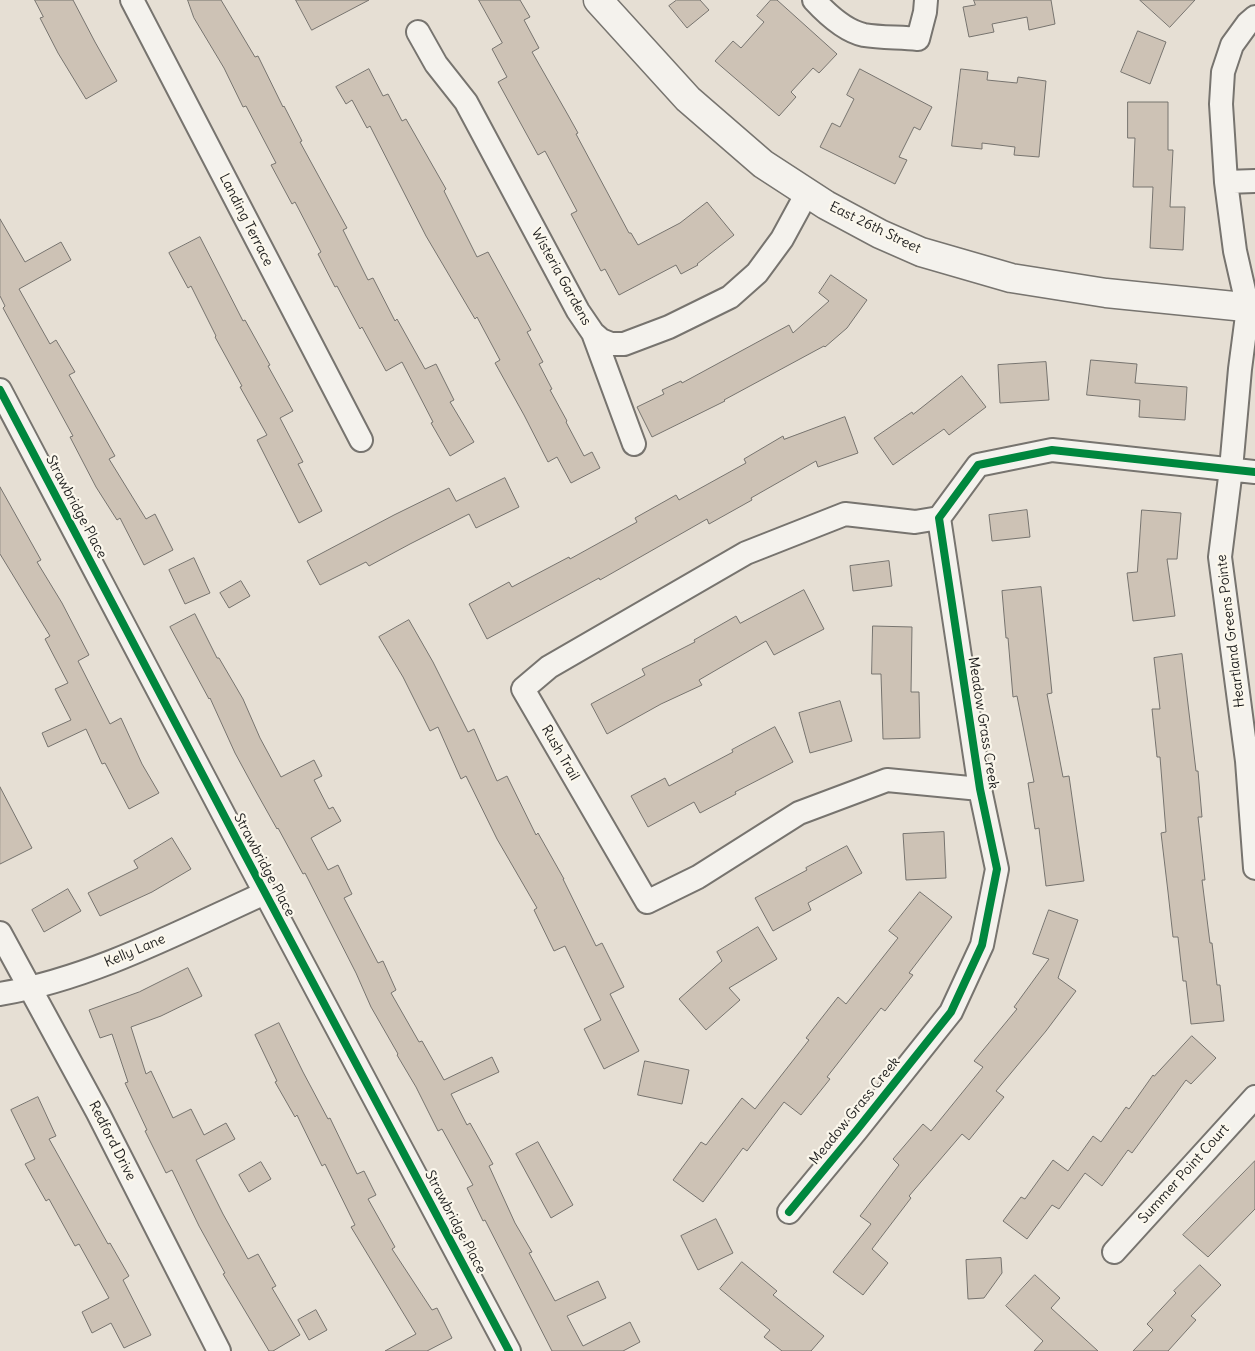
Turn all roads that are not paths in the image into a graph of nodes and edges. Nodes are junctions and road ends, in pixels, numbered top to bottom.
1 (132, 0) edge
2 (598, 0) edge
3 (814, 0) edge
4 (926, 0) edge
5 (1255, 17) edge
6 (418, 32) dead end
7 (1255, 181) edge
8 (1226, 182) junction
9 (807, 193) junction
10 (1251, 308) edge
11 (593, 333) junction
12 (0, 390) edge
13 (361, 440) dead end
14 (634, 444) dead end
15 (1231, 469) junction
16 (1255, 472) edge
17 (939, 518) junction
18 (1251, 760) edge
19 (980, 789) junction
20 (1255, 868) edge
21 (265, 893) junction
22 (0, 933) edge
23 (31, 989) junction
24 (0, 994) edge
25 (1255, 1097) edge
26 (788, 1212) dead end
27 (1114, 1252) dead end
28 (216, 1350) edge
29 (509, 1351) edge

1 - 13 street, Landing Terrace
2 - 9 street, East 26th Street
3 - 4 street
5 - 8 street, Heartland Greens Pointe
6 - 11 street, Wisteria Gardens
7 - 8 street
8 - 10 street, Heartland Greens Pointe
9 - 10 street, East 26th Street
9 - 11 street, Wisteria Gardens
10 - 15 street, Heartland Greens Pointe
11 - 14 street
12 - 21 street, Strawbridge Place
15 - 16 street
15 - 17 street
15 - 18 street, Heartland Greens Pointe
17 - 19 street, Meadow Grass Creek
17 - 19 street, Rush Trail
18 - 20 street, Heartland Greens Pointe
19 - 26 street, Meadow Grass Creek
21 - 23 street, Kelly Lane
21 - 29 street, Strawbridge Place
22 - 23 street, Redford Drive
23 - 24 street, Kelly Lane
23 - 28 street, Redford Drive
25 - 27 street, Summer Point Court

